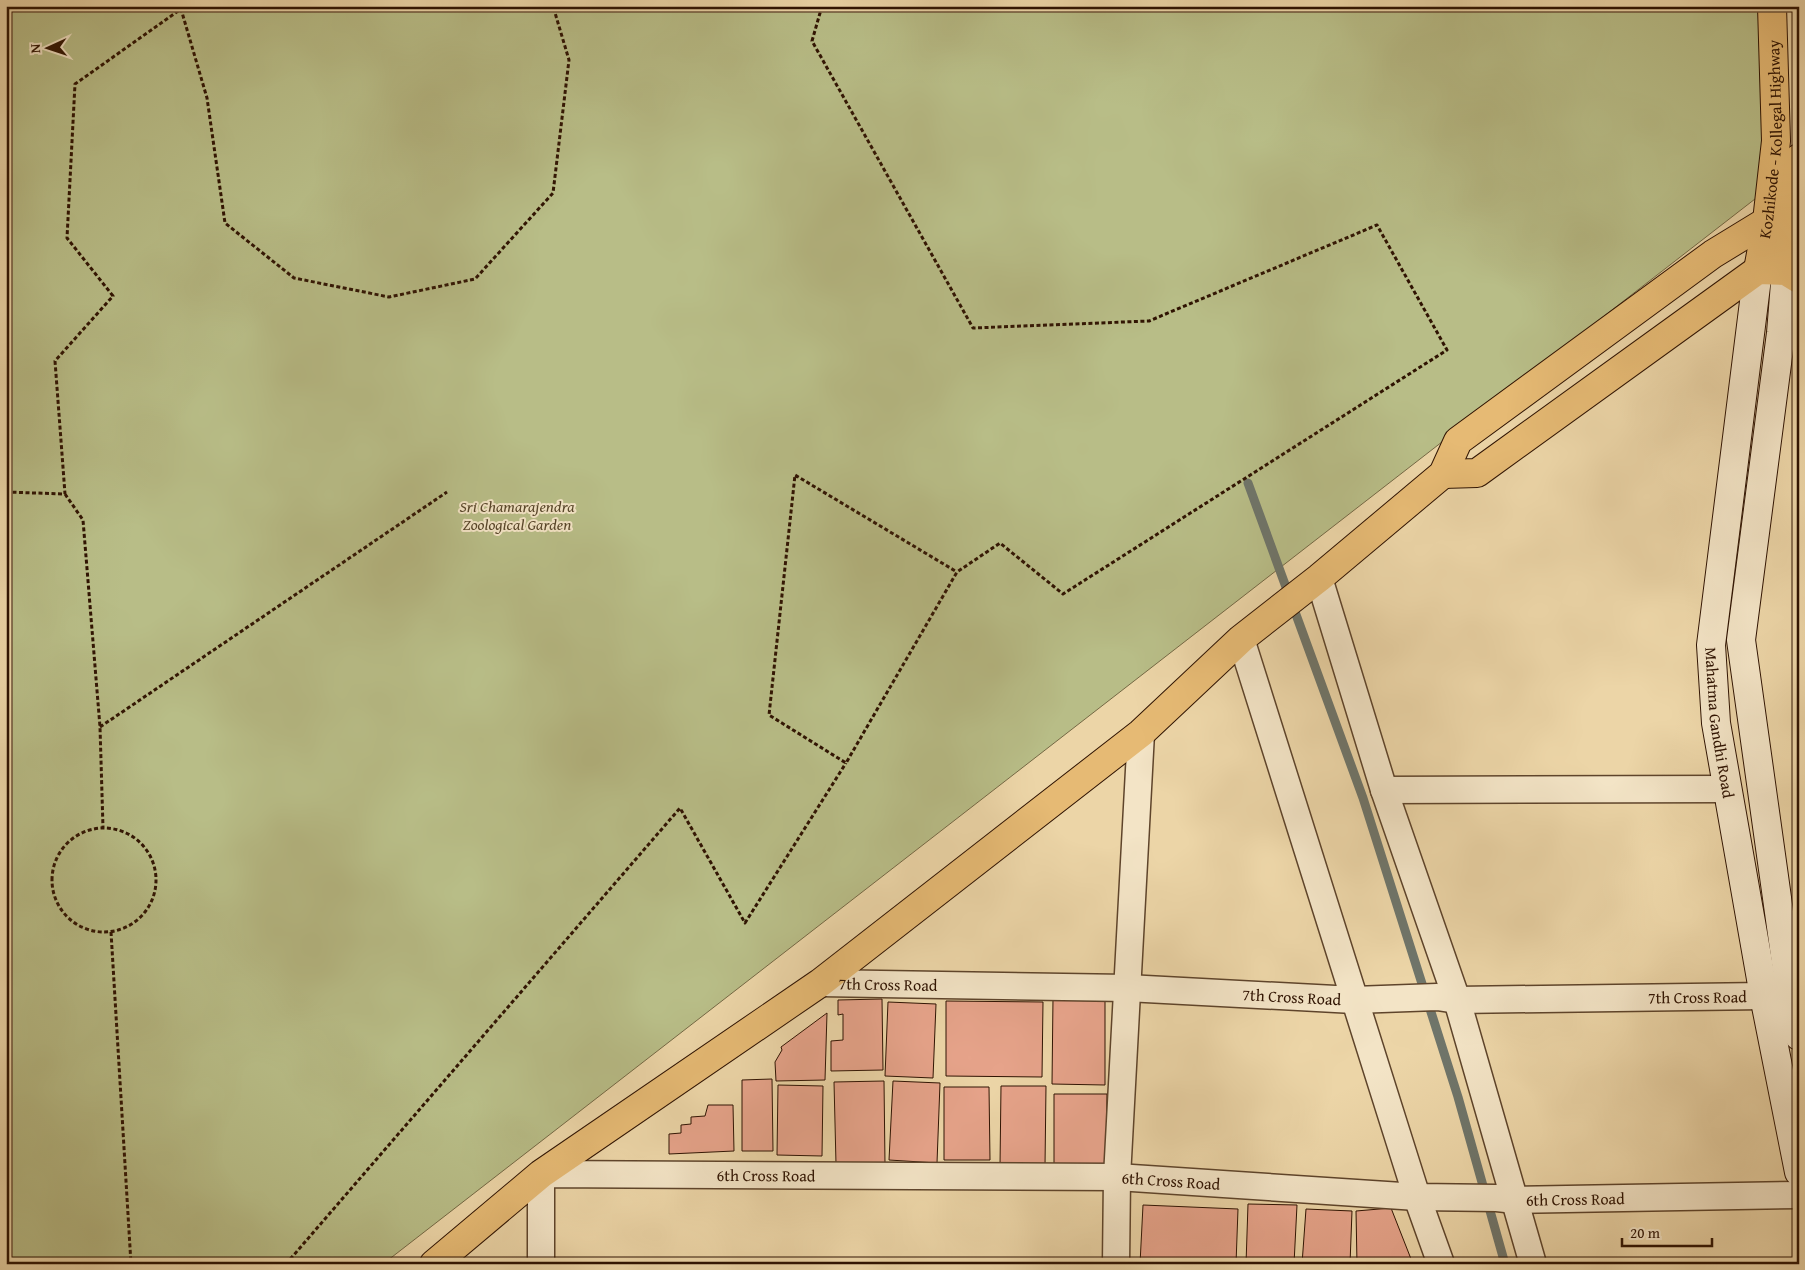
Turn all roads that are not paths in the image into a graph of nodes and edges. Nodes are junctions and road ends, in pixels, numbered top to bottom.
1 (1772, 6) edge
2 (1799, 158) edge
3 (1786, 225) edge
4 (1758, 270) junction
5 (1792, 275) edge
6 (1443, 474) junction
7 (1313, 583) junction
8 (1246, 635) junction
9 (1140, 733) junction
10 (1727, 788) junction
11 (1384, 790) junction
12 (820, 983) junction
13 (1127, 988) junction
14 (1764, 996) junction
15 (1447, 999) junction
16 (1354, 1000) junction
17 (1799, 1036) edge
18 (1799, 1172) edge
19 (542, 1174) junction
20 (1117, 1177) junction
21 (1799, 1195) edge
22 (1417, 1197) junction
23 (1506, 1198) junction
24 (434, 1264) edge
25 (541, 1264) edge
26 (1116, 1264) edge
27 (1441, 1264) edge
28 (1533, 1264) edge

1 - 3 main road, Kozhikode - Kollegal Highway
2 - 3 main road, Kozhikode - Kollegal Highway
3 - 4 main road, Kozhikode - Kollegal Highway
3 - 5 main road, Kozhikode - Kollegal Highway
3 - 6 main road
4 - 5 main road
4 - 6 main road
4 - 10 main road, Mahatma Gandhi Road
5 - 17 main road, Mahatma Gandhi Road
6 - 7 main road
7 - 8 main road
7 - 11 street
8 - 9 main road
8 - 16 street
9 - 12 main road
9 - 13 street
10 - 11 street
10 - 14 main road, Mahatma Gandhi Road
11 - 15 street
12 - 13 street, 7th Cross Road
12 - 19 main road
13 - 16 street, 7th Cross Road
13 - 20 street
14 - 15 street, 7th Cross Road
14 - 18 main road, Mahatma Gandhi Road
15 - 16 street, 7th Cross Road
15 - 23 street
16 - 22 street
19 - 20 street, 6th Cross Road
19 - 24 main road
19 - 25 street
20 - 22 street, 6th Cross Road
20 - 26 street
21 - 23 street, 6th Cross Road
22 - 23 street, 6th Cross Road
22 - 27 street
23 - 28 street

